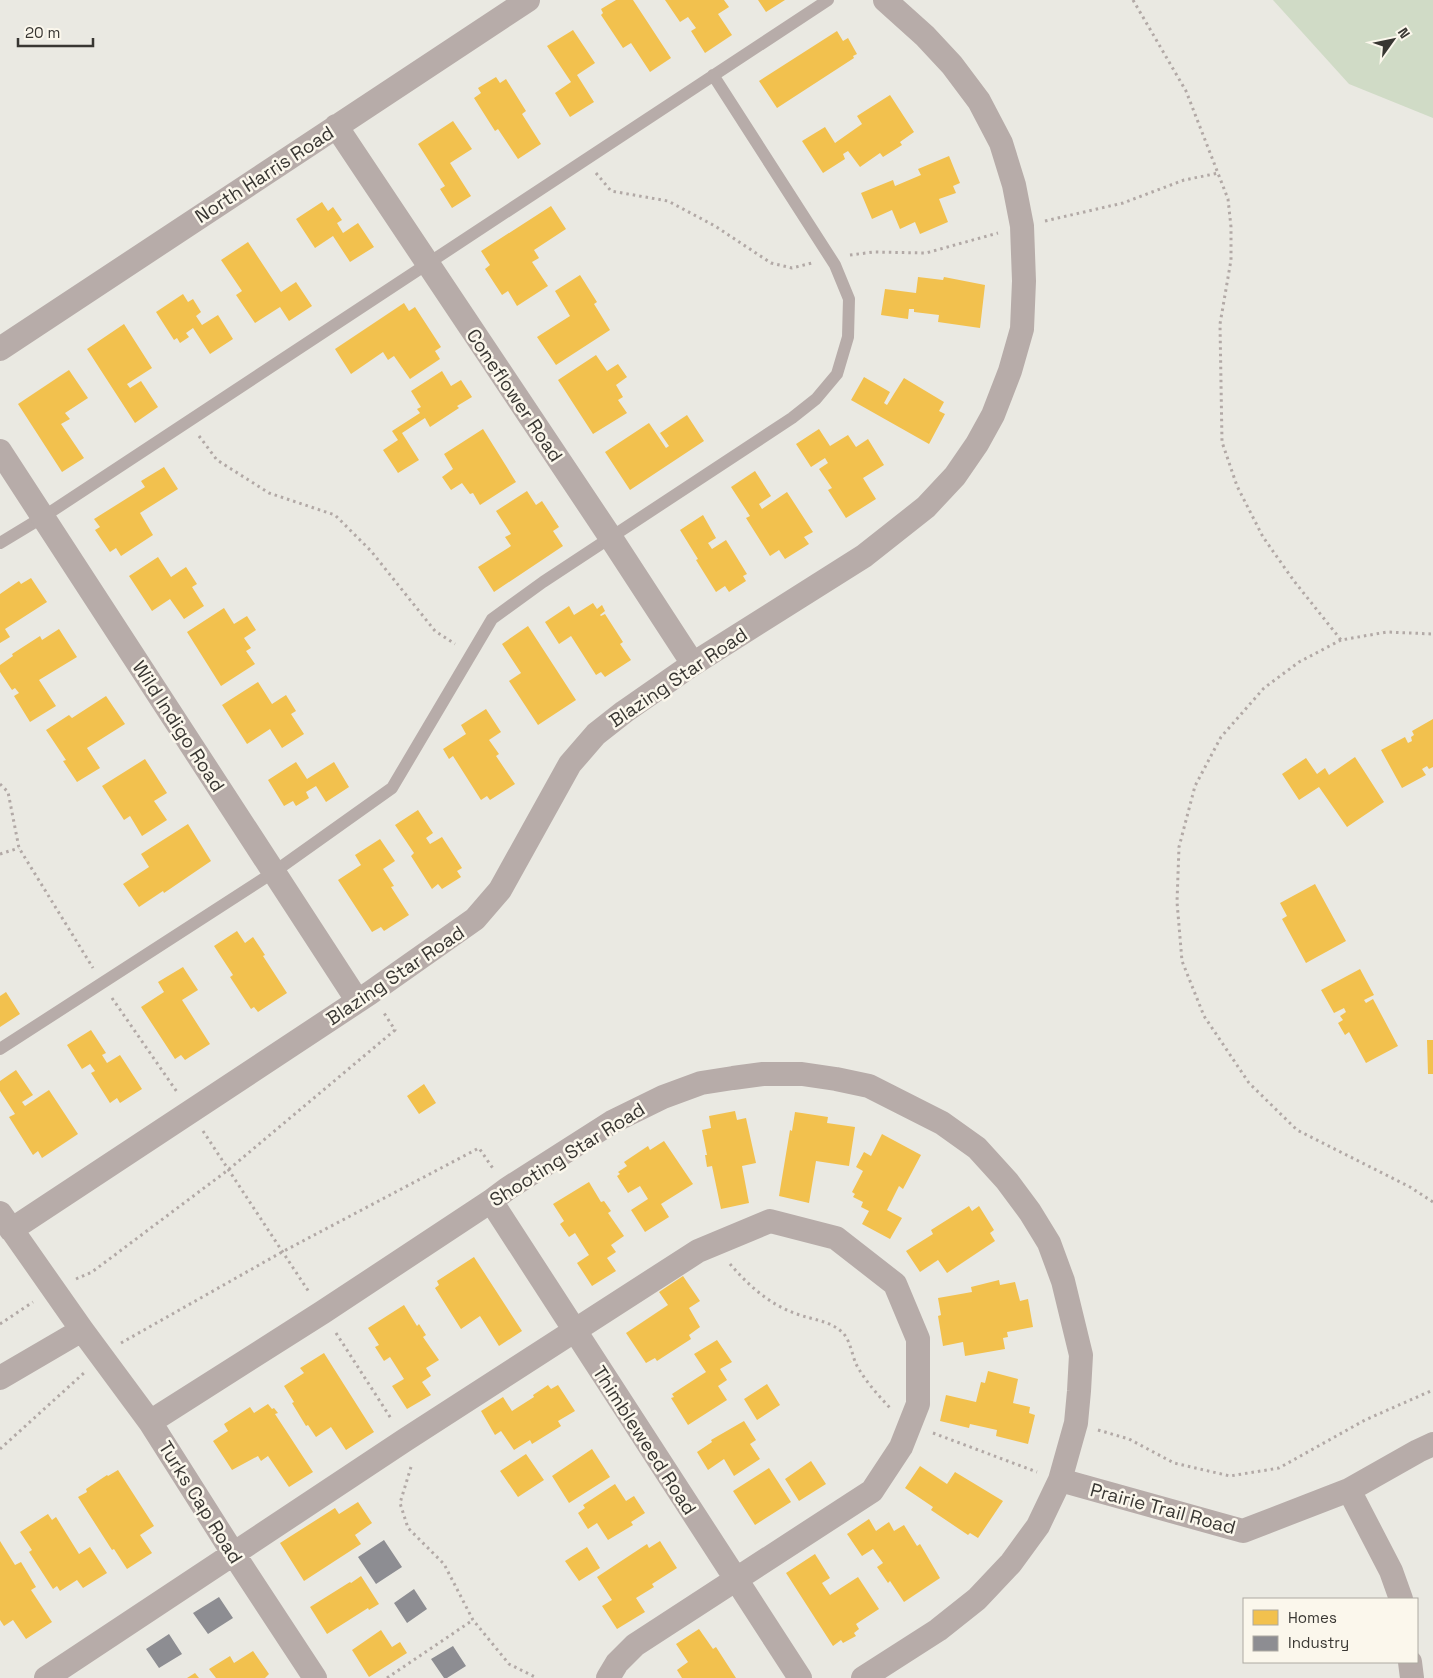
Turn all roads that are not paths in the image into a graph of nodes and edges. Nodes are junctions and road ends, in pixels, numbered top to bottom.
1 (528, 0) edge
2 (828, 0) edge
3 (885, 0) edge
4 (713, 75) junction
5 (336, 126) junction
6 (426, 263) junction
7 (0, 349) edge
8 (0, 451) edge
9 (44, 517) junction
10 (611, 538) junction
11 (0, 543) edge
12 (693, 664) junction
13 (274, 872) junction
14 (364, 997) junction
15 (0, 1049) edge
16 (499, 1195) junction
17 (6, 1221) edge
18 (82, 1330) junction
19 (573, 1330) junction
20 (0, 1378) edge
21 (150, 1422) junction
22 (1433, 1444) edge
23 (1060, 1480) junction
24 (1349, 1490) junction
25 (233, 1553) junction
26 (735, 1579) junction
27 (1401, 1598) edge
28 (1410, 1663) edge
29 (46, 1678) edge
30 (316, 1678) edge
31 (608, 1678) edge
32 (800, 1678) edge
33 (863, 1678) edge
34 (1412, 1678) edge

1 - 5 street, North Harris Road
2 - 4 lane
3 - 12 street, Blazing Star Road
4 - 6 lane
4 - 10 lane
5 - 6 street, Coneflower Road
5 - 7 street, North Harris Road
6 - 9 lane
6 - 10 street, Coneflower Road
8 - 9 street, Wild Indigo Road
9 - 11 lane
9 - 13 street, Wild Indigo Road
10 - 12 street, Coneflower Road
10 - 13 lane
12 - 14 street, Blazing Star Road
13 - 14 street, Wild Indigo Road
13 - 15 lane
14 - 17 street, Blazing Star Road
16 - 19 street, Thimbleweed Road
16 - 21 street, Shooting Star Road
16 - 23 street, Shooting Star Road
17 - 18 street
18 - 20 street
18 - 21 street, Turks Cap Road
19 - 25 street
19 - 26 street, Thimbleweed Road
19 - 26 street
21 - 25 street, Turks Cap Road
22 - 24 street, Prairie Trail Road
23 - 24 street, Prairie Trail Road
23 - 33 street, Shooting Star Road
24 - 27 street
25 - 29 street
25 - 30 street, Turks Cap Road
26 - 31 street
26 - 32 street, Thimbleweed Road
28 - 34 street

